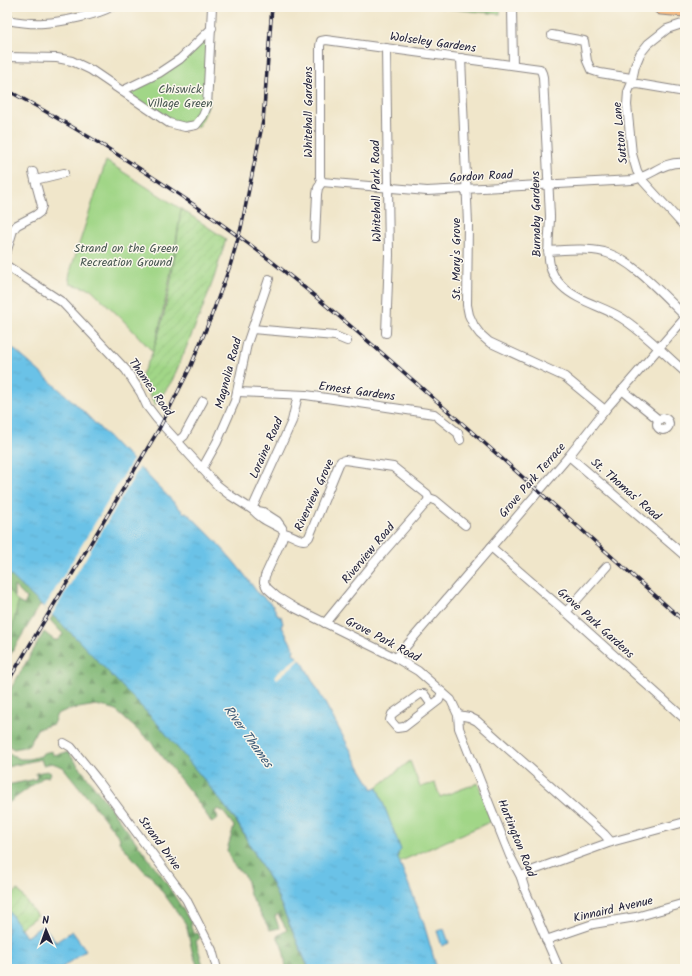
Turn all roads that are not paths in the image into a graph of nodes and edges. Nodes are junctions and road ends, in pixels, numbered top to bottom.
1 (111, 7) edge
2 (212, 7) edge
3 (512, 7) edge
4 (661, 7) edge
5 (685, 9) edge
6 (7, 20) edge
7 (685, 23) edge
8 (212, 28) junction
9 (552, 35) dead end
10 (321, 41) joint
11 (386, 48) junction
12 (7, 57) edge
13 (462, 58) junction
14 (512, 65) junction
15 (541, 71) joint
16 (631, 81) junction
17 (122, 91) junction
18 (685, 92) edge
19 (685, 163) edge
20 (64, 173) dead end
21 (640, 177) junction
22 (322, 182) junction
23 (548, 185) junction
24 (388, 187) junction
25 (467, 189) junction
26 (685, 227) edge
27 (315, 238) dead end
28 (7, 250) edge
29 (548, 251) junction
30 (7, 266) edge
31 (269, 280) dead end
32 (685, 317) edge
33 (252, 328) junction
34 (386, 333) dead end
35 (347, 341) dead end
36 (658, 348) junction
37 (685, 372) edge
38 (622, 390) junction
39 (238, 392) junction
40 (298, 395) junction
41 (203, 401) dead end
42 (605, 410) junction
43 (659, 420) dead end
44 (460, 440) dead end
45 (178, 441) junction
46 (569, 456) junction
47 (202, 469) junction
48 (429, 498) junction
49 (253, 509) junction
50 (465, 526) dead end
51 (283, 531) junction
52 (491, 547) junction
53 (685, 556) edge
54 (607, 566) dead end
55 (566, 612) junction
56 (325, 623) junction
57 (396, 658) junction
58 (442, 692) junction
59 (432, 705) junction
60 (458, 715) junction
61 (685, 719) edge
62 (64, 743) dead end
63 (685, 822) edge
64 (611, 842) junction
65 (521, 877) junction
66 (685, 904) edge
67 (546, 940) junction
68 (217, 969) edge
69 (559, 969) edge

1 - 6 street
2 - 8 street
3 - 14 street
4 - 5 highway
7 - 16 street, Sutton Lane
8 - 17 street
8 - 17 street
9 - 16 street
10 - 11 street, Wolseley Gardens
10 - 22 street, Whitehall Gardens
11 - 13 street, Wolseley Gardens
11 - 24 street, Whitehall Park Road
12 - 17 street
13 - 14 street, Wolseley Gardens
13 - 25 street, St. Mary's Grove
14 - 15 street, Wolseley Gardens
15 - 23 street, Burnaby Gardens
16 - 18 street
16 - 21 street, Sutton Lane
19 - 21 street, Gordon Road
20 - 28 street
21 - 23 street, Gordon Road
21 - 26 street
22 - 24 street, Gordon Road
22 - 27 street
23 - 25 street, Gordon Road
23 - 29 street, Burnaby Gardens
24 - 25 street, Gordon Road
24 - 34 street, Whitehall Park Road
25 - 42 street, St. Mary's Grove
29 - 32 street
29 - 36 street, Burnaby Gardens
30 - 45 street, Thames Road
31 - 33 street, Magnolia Road
32 - 36 street, Grove Park Terrace
33 - 35 street
33 - 39 street, Magnolia Road
36 - 37 street, Burnaby Gardens
36 - 38 street, Grove Park Terrace
38 - 42 street, Grove Park Terrace
38 - 43 street
39 - 40 street, Ernest Gardens
39 - 47 street, Magnolia Road
40 - 44 street, Ernest Gardens
40 - 49 street, Loraine Road
41 - 45 street
42 - 46 street, Grove Park Terrace
45 - 47 street, Thames Road
46 - 52 street, Grove Park Terrace
46 - 53 street, St. Thomas' Road
47 - 49 street, Thames Road
48 - 50 street, Riverview Grove
48 - 51 street, Riverview Grove
48 - 56 street, Riverview Road
49 - 51 street, Thames Road
51 - 56 street, Grove Park Road
52 - 55 street, Grove Park Gardens
52 - 57 street, Grove Park Terrace
54 - 55 street
55 - 61 street, Grove Park Gardens
56 - 57 street, Grove Park Road
57 - 58 street, Grove Park Road
58 - 59 street
58 - 60 street, Grove Park Road
59 - 59 street
60 - 64 street
60 - 65 street, Hartington Road
62 - 68 street, Strand Drive
63 - 64 street
64 - 65 street
65 - 67 street, Hartington Road
66 - 67 street, Kinnaird Avenue
67 - 69 street, Hartington Road

